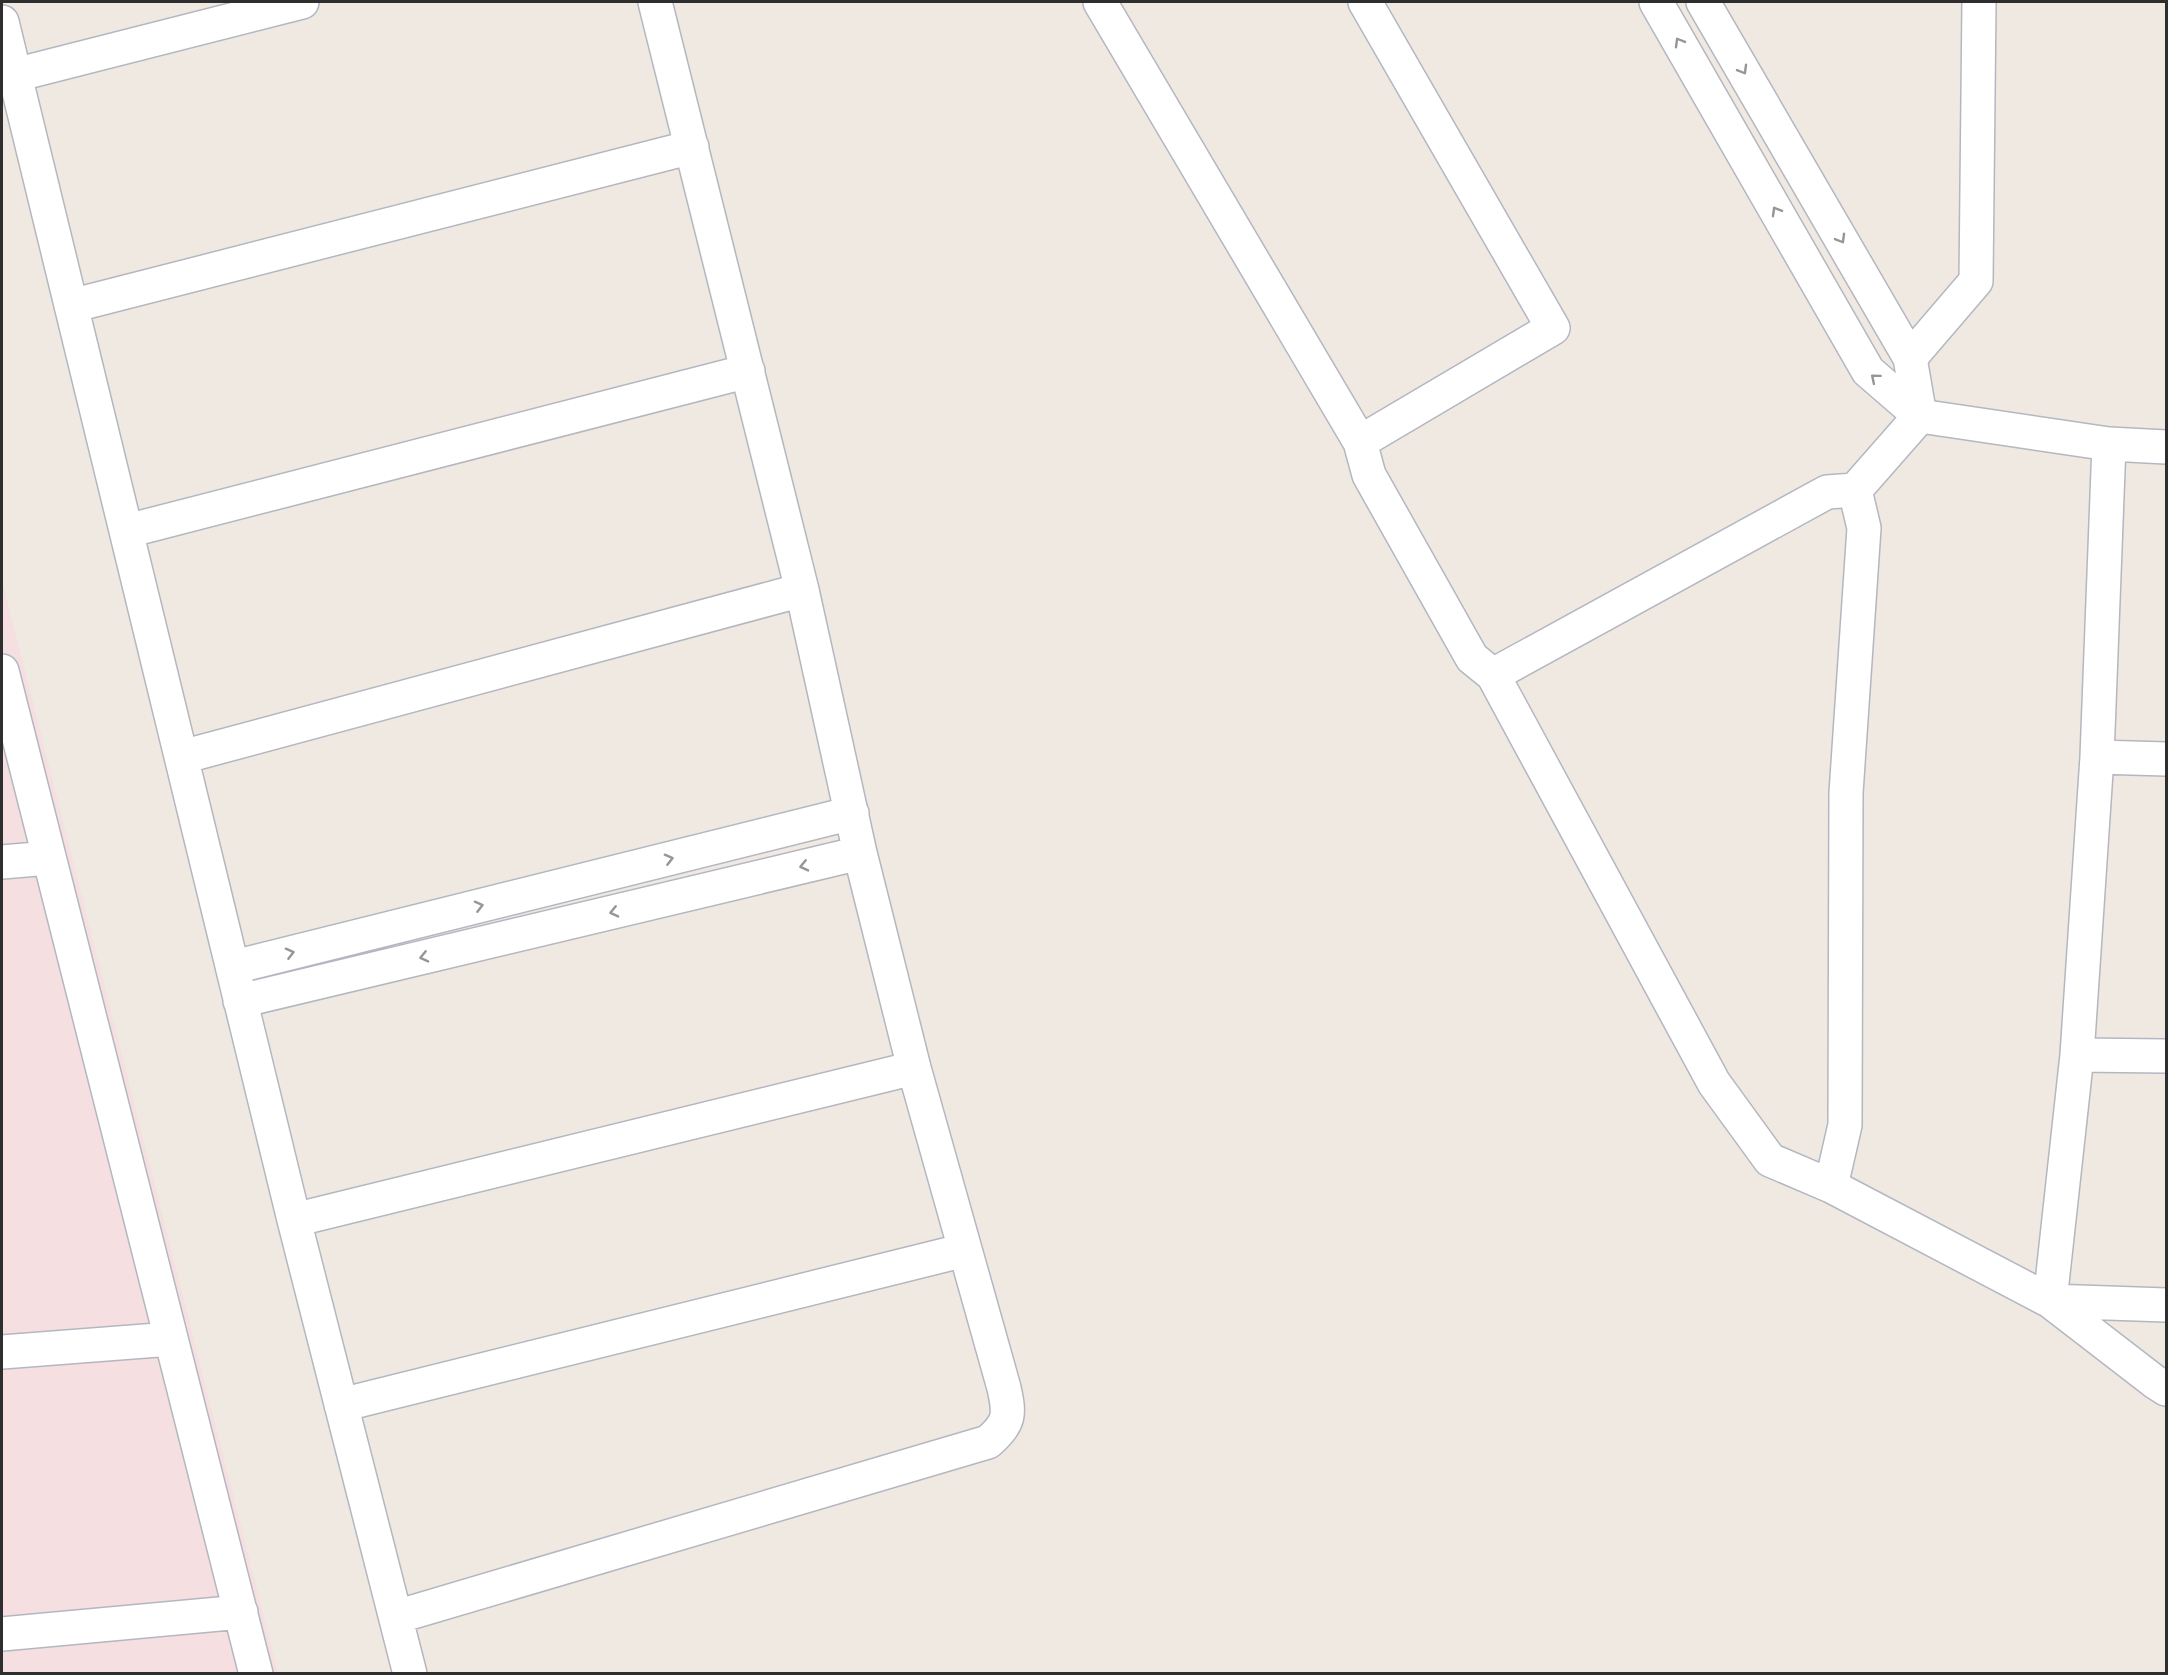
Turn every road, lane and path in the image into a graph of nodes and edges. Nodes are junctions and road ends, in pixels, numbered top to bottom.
1 (302, 2) edge
2 (655, 2) edge
3 (1100, 2) edge
4 (1365, 2) edge
5 (1656, 2) edge
6 (1703, 2) edge
7 (1979, 2) edge
8 (2, 22) edge
9 (15, 75) junction
10 (692, 147) junction
11 (71, 306) junction
12 (1910, 358) junction
13 (748, 370) junction
14 (1920, 416) junction
15 (1360, 442) junction
16 (2109, 444) junction
17 (2166, 447) edge
18 (1855, 490) junction
19 (127, 531) junction
20 (802, 590) junction
21 (2, 671) edge
22 (1493, 675) junction
23 (2097, 757) junction
24 (182, 758) junction
25 (2166, 759) edge
26 (852, 813) junction
27 (861, 853) junction
28 (49, 858) junction
29 (2, 862) edge
30 (234, 967) junction
31 (240, 1001) junction
32 (2077, 1055) junction
33 (2166, 1056) edge
34 (914, 1068) junction
35 (1831, 1186) junction
36 (294, 1220) junction
37 (965, 1250) junction
38 (2050, 1300) junction
39 (2166, 1305) edge
40 (171, 1339) junction
41 (2, 1352) edge
42 (2166, 1389) edge
43 (341, 1405) junction
44 (241, 1612) junction
45 (396, 1617) junction
46 (2, 1634) edge
47 (256, 1674) edge
48 (410, 1674) edge

1 - 9 street
2 - 10 street
3 - 15 street
4 - 15 street
14 -> 5 street
6 -> 12 street
7 - 12 street
8 - 9 street
9 - 11 street
10 - 11 street
10 - 13 street
11 - 19 street
12 - 14 street
13 - 19 street
13 - 20 street
14 - 16 street
14 - 18 street
15 - 22 street
16 - 17 street
16 - 23 street
18 - 22 street
18 - 35 street
19 - 24 street
20 - 24 street
20 - 26 street
21 - 28 street
22 - 35 street
23 - 25 street
23 - 32 street
24 - 30 street
26 - 27 street
30 -> 26 street
27 -> 31 street
27 - 34 street
28 - 29 street
28 - 40 street
30 - 31 street
31 - 36 street
32 - 33 street
32 - 38 street
34 - 36 street
34 - 37 street
35 - 38 street
36 - 43 street
37 - 43 street
37 - 45 street
38 - 39 street
38 - 42 street
40 - 41 street
40 - 44 street
43 - 45 street
44 - 46 street
44 - 47 street
45 - 48 street

